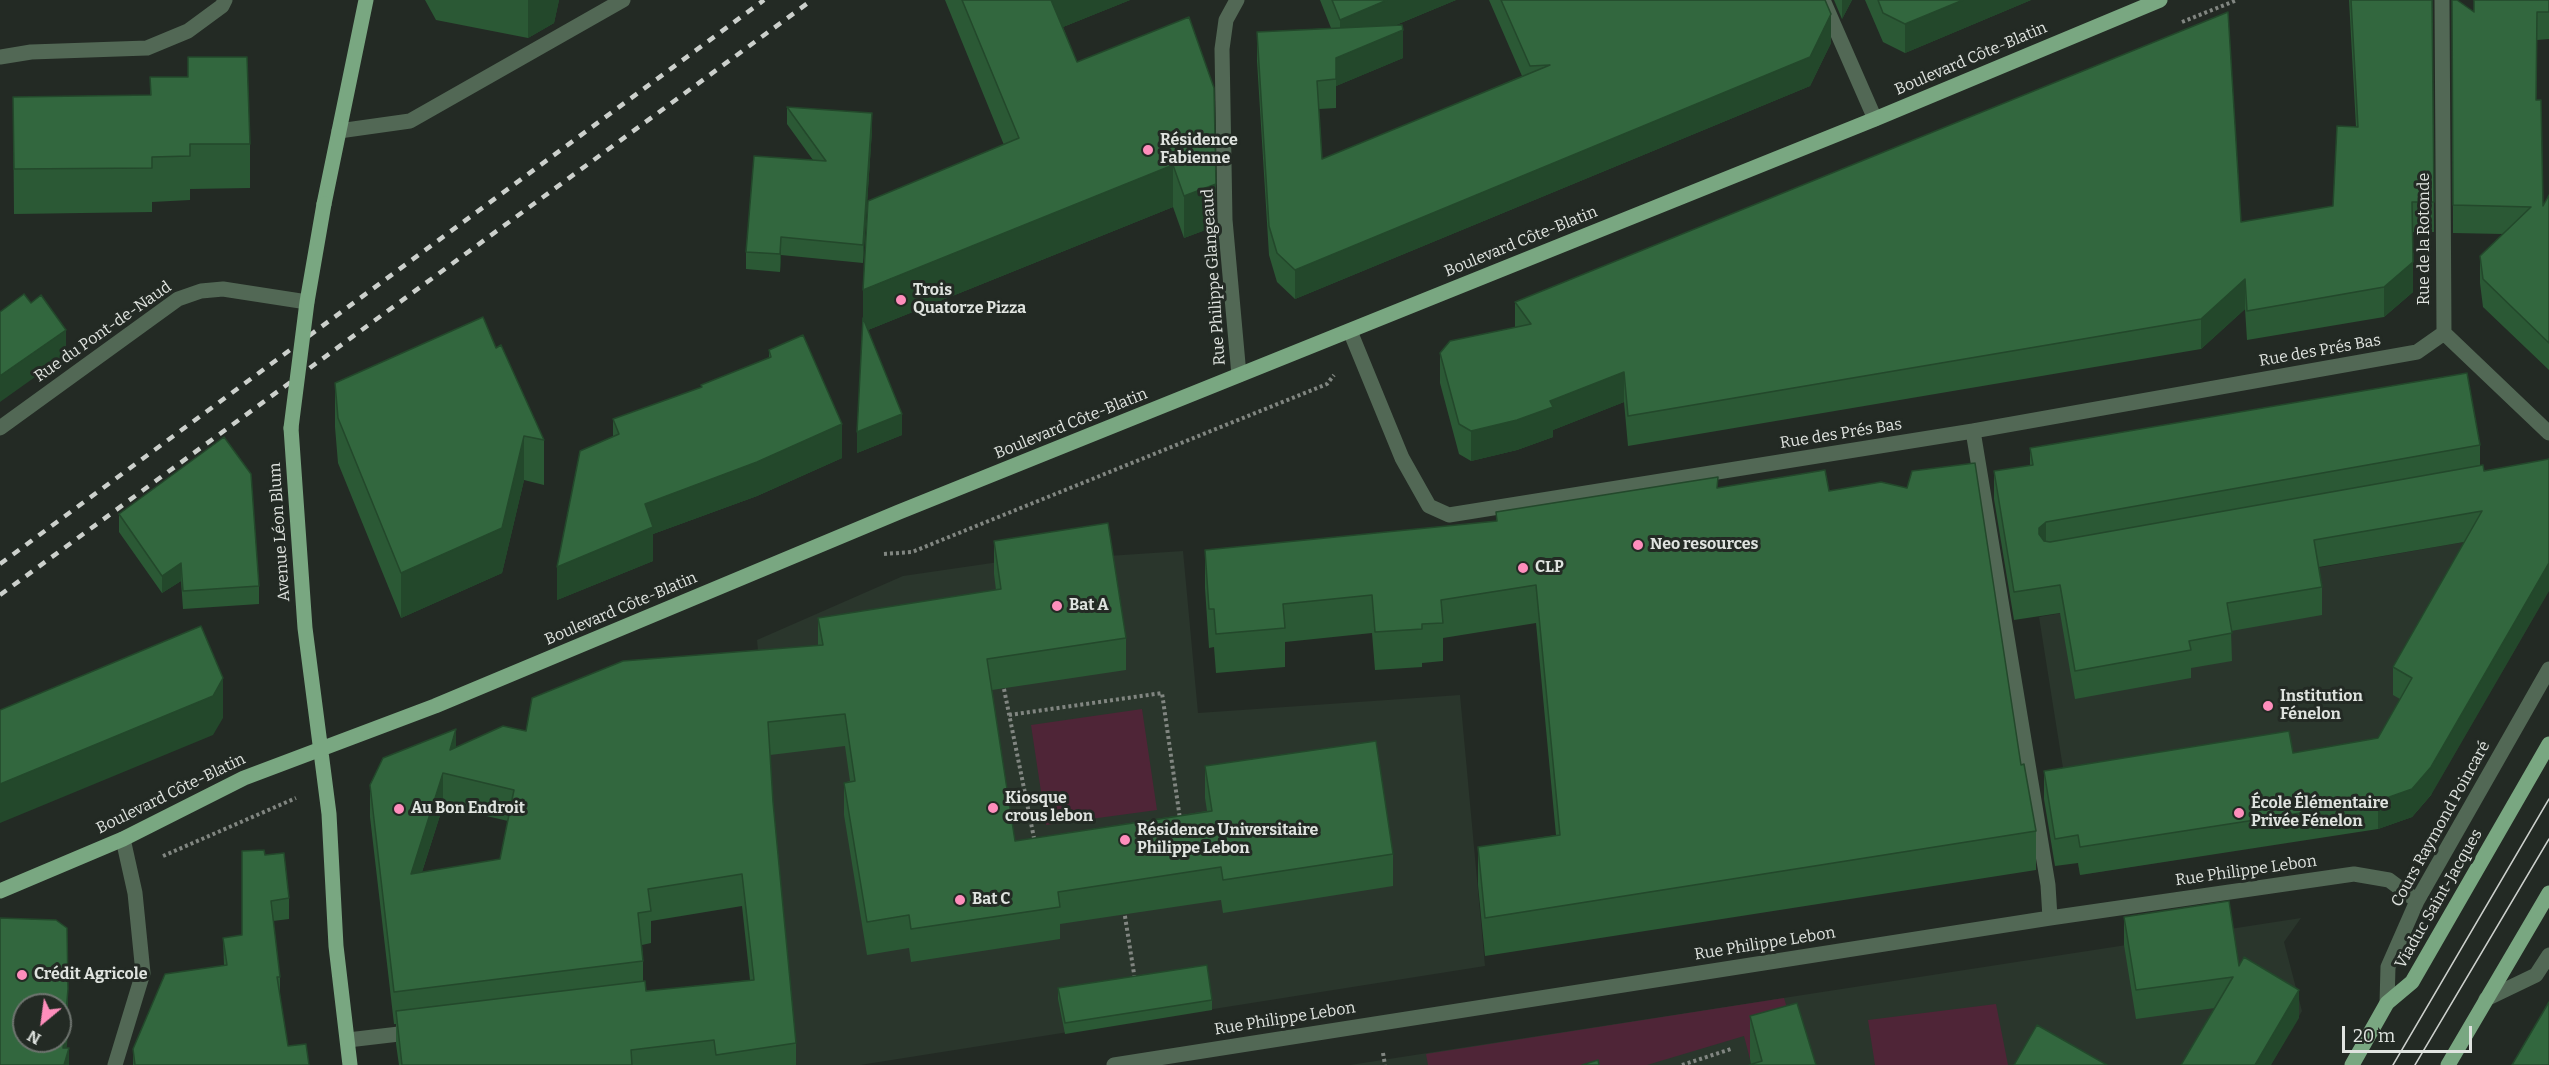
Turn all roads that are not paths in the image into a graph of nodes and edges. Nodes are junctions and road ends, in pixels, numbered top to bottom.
1 (225, 0) edge
2 (366, 0) edge
3 (623, 0) edge
4 (1237, 0) edge
5 (1823, 0) edge
6 (2160, 0) edge
7 (2442, 0) edge
8 (0, 57) edge
9 (1875, 119) junction
10 (339, 131) junction
11 (307, 302) junction
12 (1350, 331) junction
13 (2444, 333) junction
14 (1239, 375) junction
15 (0, 428) edge
16 (1973, 430) junction
17 (2549, 433) edge
18 (2549, 669) edge
19 (2549, 744) edge
20 (321, 749) junction
21 (123, 839) junction
22 (0, 891) edge
23 (2549, 893) edge
24 (2417, 901) junction
25 (2050, 918) junction
26 (2549, 955) edge
27 (2486, 999) junction
28 (2387, 1003) junction
29 (430, 1030) edge
30 (348, 1040) junction
31 (115, 1065) edge
32 (350, 1065) edge
33 (1114, 1065) edge
34 (2352, 1065) edge
35 (2448, 1065) edge

1 - 8 street
2 - 10 main road, Avenue Léon Blum
3 - 10 street
4 - 14 street, Rue Philippe Glangeaud
5 - 9 street
6 - 9 main road, Boulevard Côte-Blatin
7 - 13 street, Rue de la Rotonde
9 - 12 main road, Boulevard Côte-Blatin
10 - 11 main road, Avenue Léon Blum, bridge
11 - 15 street, Rue du Pont-de-Naud
11 - 20 main road, Avenue Léon Blum, bridge
12 - 14 main road, Boulevard Côte-Blatin
12 - 16 street, Rue des Prés Bas
13 - 16 street, Rue des Prés Bas
13 - 17 street
14 - 20 main road, Boulevard Côte-Blatin
16 - 25 street
18 - 24 street, Cours Raymond Poincaré
19 - 28 main road, Viaduc Saint-Jacques
20 - 21 main road, Boulevard Côte-Blatin
20 - 30 main road, Avenue Léon Blum
21 - 22 main road, Boulevard Côte-Blatin
21 - 31 street
23 - 27 main road
24 - 25 street, Rue Philippe Lebon
24 - 28 street, Cours Raymond Poincaré
25 - 33 street, Rue Philippe Lebon
26 - 27 street
27 - 35 main road
28 - 34 main road, Viaduc Saint-Jacques
29 - 30 street
30 - 32 main road, Avenue Léon Blum

